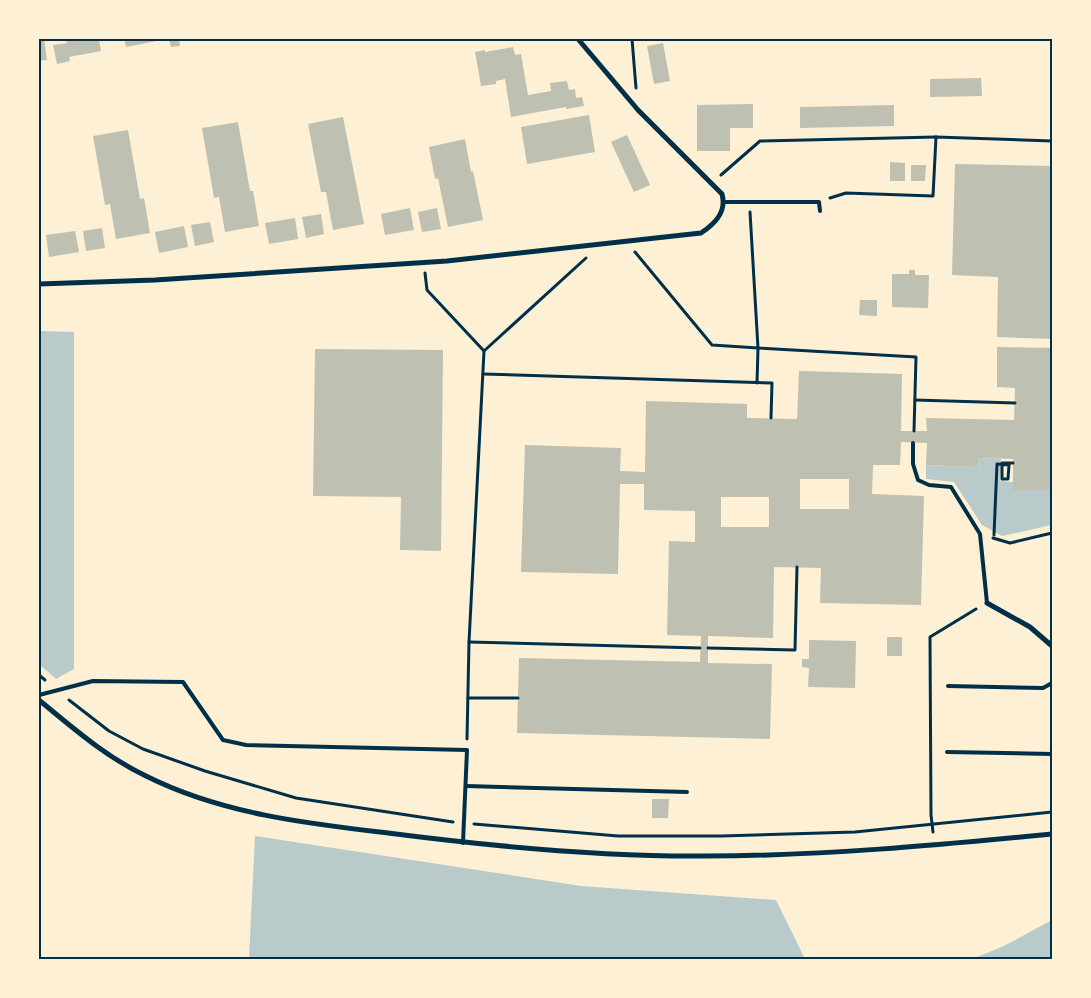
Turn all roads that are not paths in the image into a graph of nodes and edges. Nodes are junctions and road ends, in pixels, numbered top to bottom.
1 (578, 39) edge
2 (724, 202) junction
3 (820, 211) dead end
4 (39, 284) edge
5 (914, 442) dead end
6 (987, 603) joint
7 (1052, 646) edge
8 (1052, 682) edge
9 (948, 686) dead end
10 (39, 695) edge
11 (39, 700) edge
12 (947, 752) dead end
13 (1052, 754) edge
14 (466, 786) junction
15 (686, 792) dead end
16 (1052, 834) edge
17 (463, 843) junction

1 - 2 street
2 - 3 lane
2 - 4 street
5 - 6 lane
6 - 7 street
8 - 9 lane
10 - 14 lane
11 - 17 street
12 - 13 lane
14 - 15 lane
14 - 17 lane
16 - 17 street

